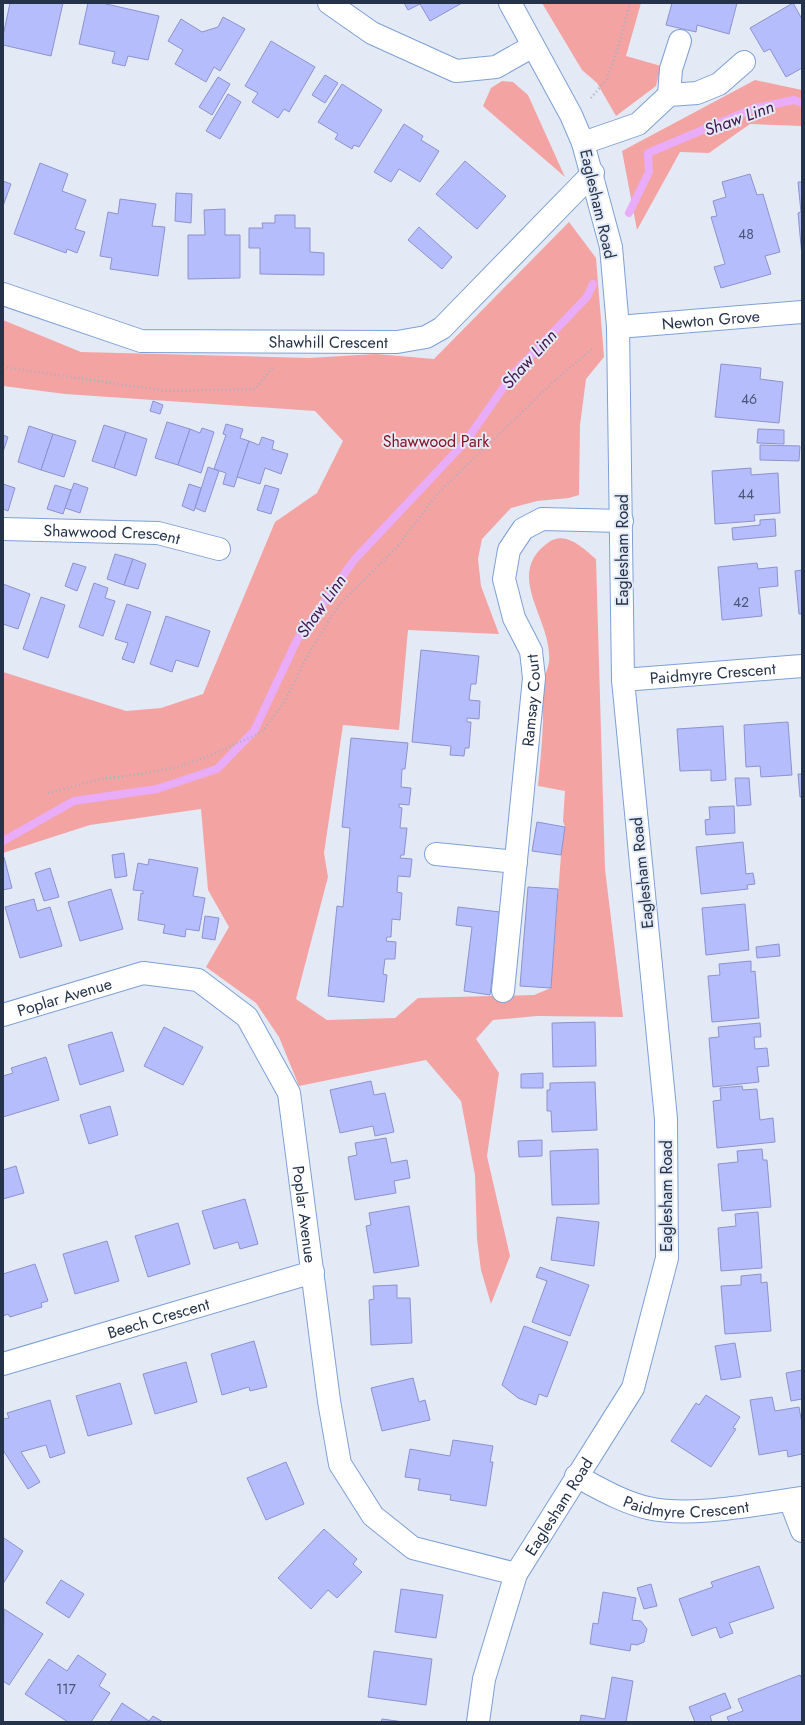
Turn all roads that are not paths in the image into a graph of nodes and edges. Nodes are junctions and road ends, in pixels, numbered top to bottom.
1 (329, 3) edge
2 (510, 3) edge
3 (680, 41) dead end
4 (533, 46) junction
5 (744, 62) dead end
6 (670, 95) junction
7 (583, 143) junction
8 (593, 173) junction
9 (3, 294) edge
10 (802, 312) edge
11 (618, 327) junction
12 (622, 521) junction
13 (3, 529) edge
14 (219, 549) dead end
15 (802, 666) edge
16 (623, 680) junction
17 (436, 854) dead end
18 (516, 862) junction
19 (503, 990) dead end
20 (3, 1015) edge
21 (313, 1272) junction
22 (3, 1364) edge
23 (576, 1476) junction
24 (796, 1499) edge
25 (802, 1531) edge
26 (516, 1574) junction
27 (478, 1722) edge

1 - 4 street
2 - 4 street, Eaglesham Road
3 - 6 street
4 - 7 street, Eaglesham Road
5 - 6 street
6 - 7 street
7 - 8 street, Eaglesham Road
8 - 9 street, Shawhill Crescent
8 - 11 street, Eaglesham Road
10 - 11 street, Newton Grove
11 - 12 street, Eaglesham Road
12 - 16 street, Eaglesham Road
12 - 18 street, Ramsay Court
13 - 14 street, Shawwood Crescent
15 - 16 street, Paidmyre Crescent
16 - 23 street, Eaglesham Road
17 - 18 street
18 - 19 street, Ramsay Court
20 - 21 street, Poplar Avenue
21 - 22 street, Beech Crescent
21 - 26 street, Poplar Avenue
23 - 24 street, Paidmyre Crescent
23 - 26 street, Eaglesham Road
24 - 25 street
26 - 27 street, Eaglesham Road

